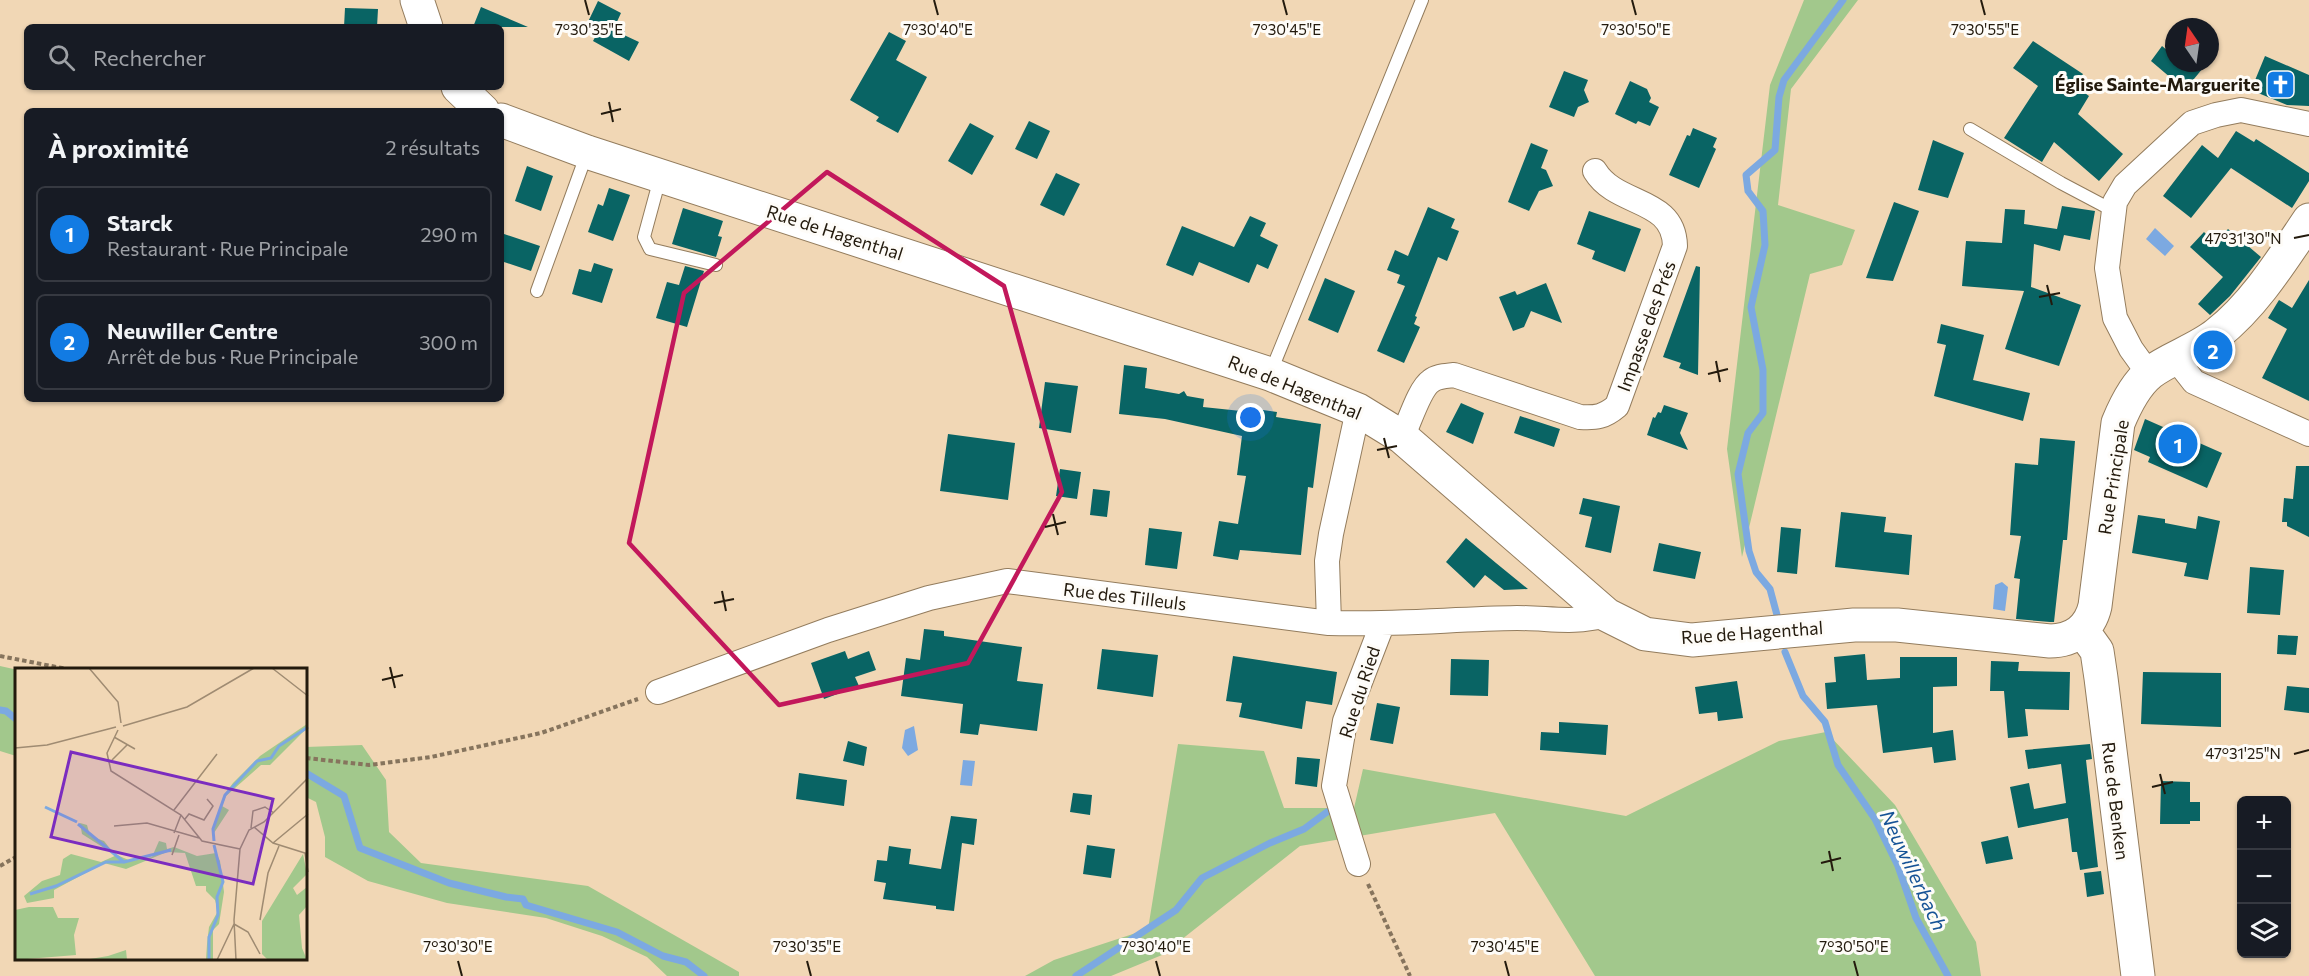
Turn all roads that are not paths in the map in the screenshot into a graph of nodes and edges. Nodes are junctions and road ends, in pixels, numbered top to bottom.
1 (417, 0) edge
2 (1422, 0) edge
3 (425, 24) edge
4 (461, 90) edge
5 (480, 108) edge
6 (504, 121) edge
7 (2309, 124) edge
8 (1970, 129) dead end
9 (587, 152) junction
10 (1595, 171) dead end
11 (661, 174) junction
12 (2114, 212) junction
13 (2309, 220) edge
14 (716, 265) dead end
15 (537, 291) dead end
16 (2162, 366) junction
17 (1270, 374) junction
18 (1358, 410) junction
19 (2309, 434) edge
20 (1402, 437) junction
21 (1607, 615) junction
22 (1329, 623) junction
23 (1382, 625) junction
24 (2082, 630) junction
25 (658, 692) road end
26 (1358, 864) road end
27 (2138, 976) edge

1 - 3 street
2 - 17 lane
4 - 5 street
6 - 9 street, Rue de Hagenthal
7 - 12 street
8 - 12 lane
9 - 11 street, Rue de Hagenthal
9 - 15 lane
10 - 20 street, Impasse des Prés
11 - 14 lane
11 - 17 street, Rue de Hagenthal
12 - 16 street
13 - 16 street, Rue Principale
16 - 19 street
16 - 24 street, Rue Principale
17 - 18 street, Rue de Hagenthal
18 - 20 street, Rue de Hagenthal
18 - 22 street
20 - 21 street, Rue de Hagenthal
21 - 23 street, Rue des Tilleuls
21 - 24 street, Rue de Hagenthal
22 - 23 street, Rue des Tilleuls
22 - 25 street, Rue des Tilleuls
23 - 26 street, Rue du Ried
24 - 27 street, Rue de Benken

